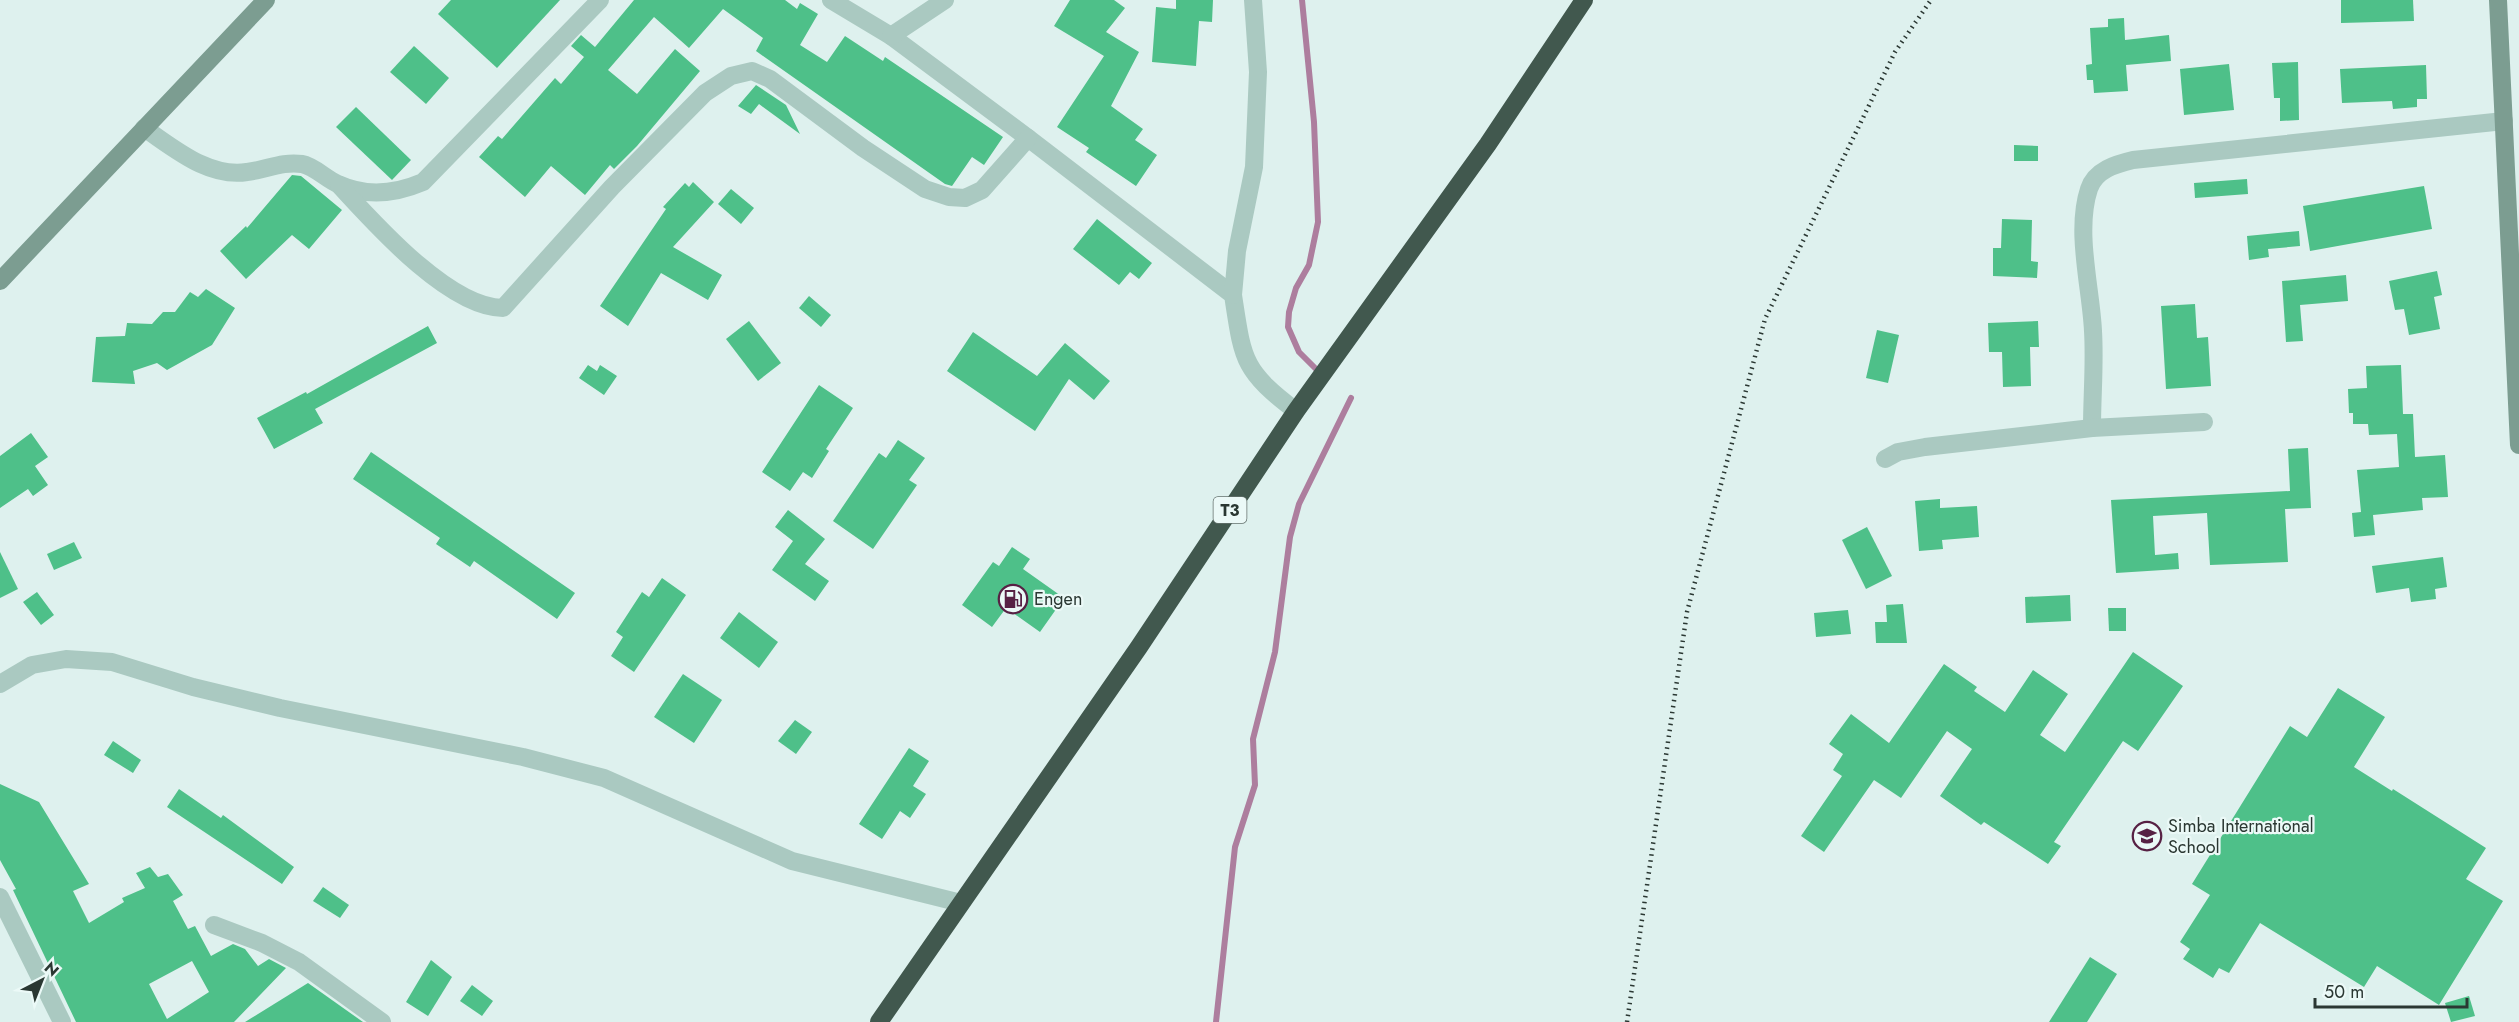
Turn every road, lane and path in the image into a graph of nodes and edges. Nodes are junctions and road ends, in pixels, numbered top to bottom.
1 (266, 0) edge
2 (600, 0) edge
3 (831, 0) edge
4 (945, 0) edge
5 (1253, 0) edge
6 (1584, 0) edge
7 (2498, 0) edge
8 (891, 36) junction
9 (2504, 121) junction
10 (144, 128) junction
11 (1028, 138) junction
12 (339, 185) junction
13 (0, 281) edge
14 (2515, 287) edge
15 (1233, 295) junction
16 (1296, 411) junction
17 (2204, 422) dead end
18 (2092, 428) junction
19 (2519, 445) edge
20 (1886, 459) dead end
21 (0, 684) edge
22 (0, 897) edge
23 (961, 903) junction
24 (214, 925) dead end
25 (62, 1022) edge
26 (382, 1022) edge
27 (879, 1022) edge

1 - 10 street
2 - 12 street
3 - 8 street
4 - 8 street
5 - 15 street
6 - 16 highway, T3
7 - 9 street
8 - 11 street
9 - 14 street
9 - 18 street
10 - 12 street
10 - 13 street
11 - 12 street
11 - 15 street
14 - 19 street
15 - 16 street
16 - 23 highway, T3
17 - 18 street
18 - 20 street
21 - 23 street
22 - 25 street
23 - 27 highway, T3
24 - 26 street

